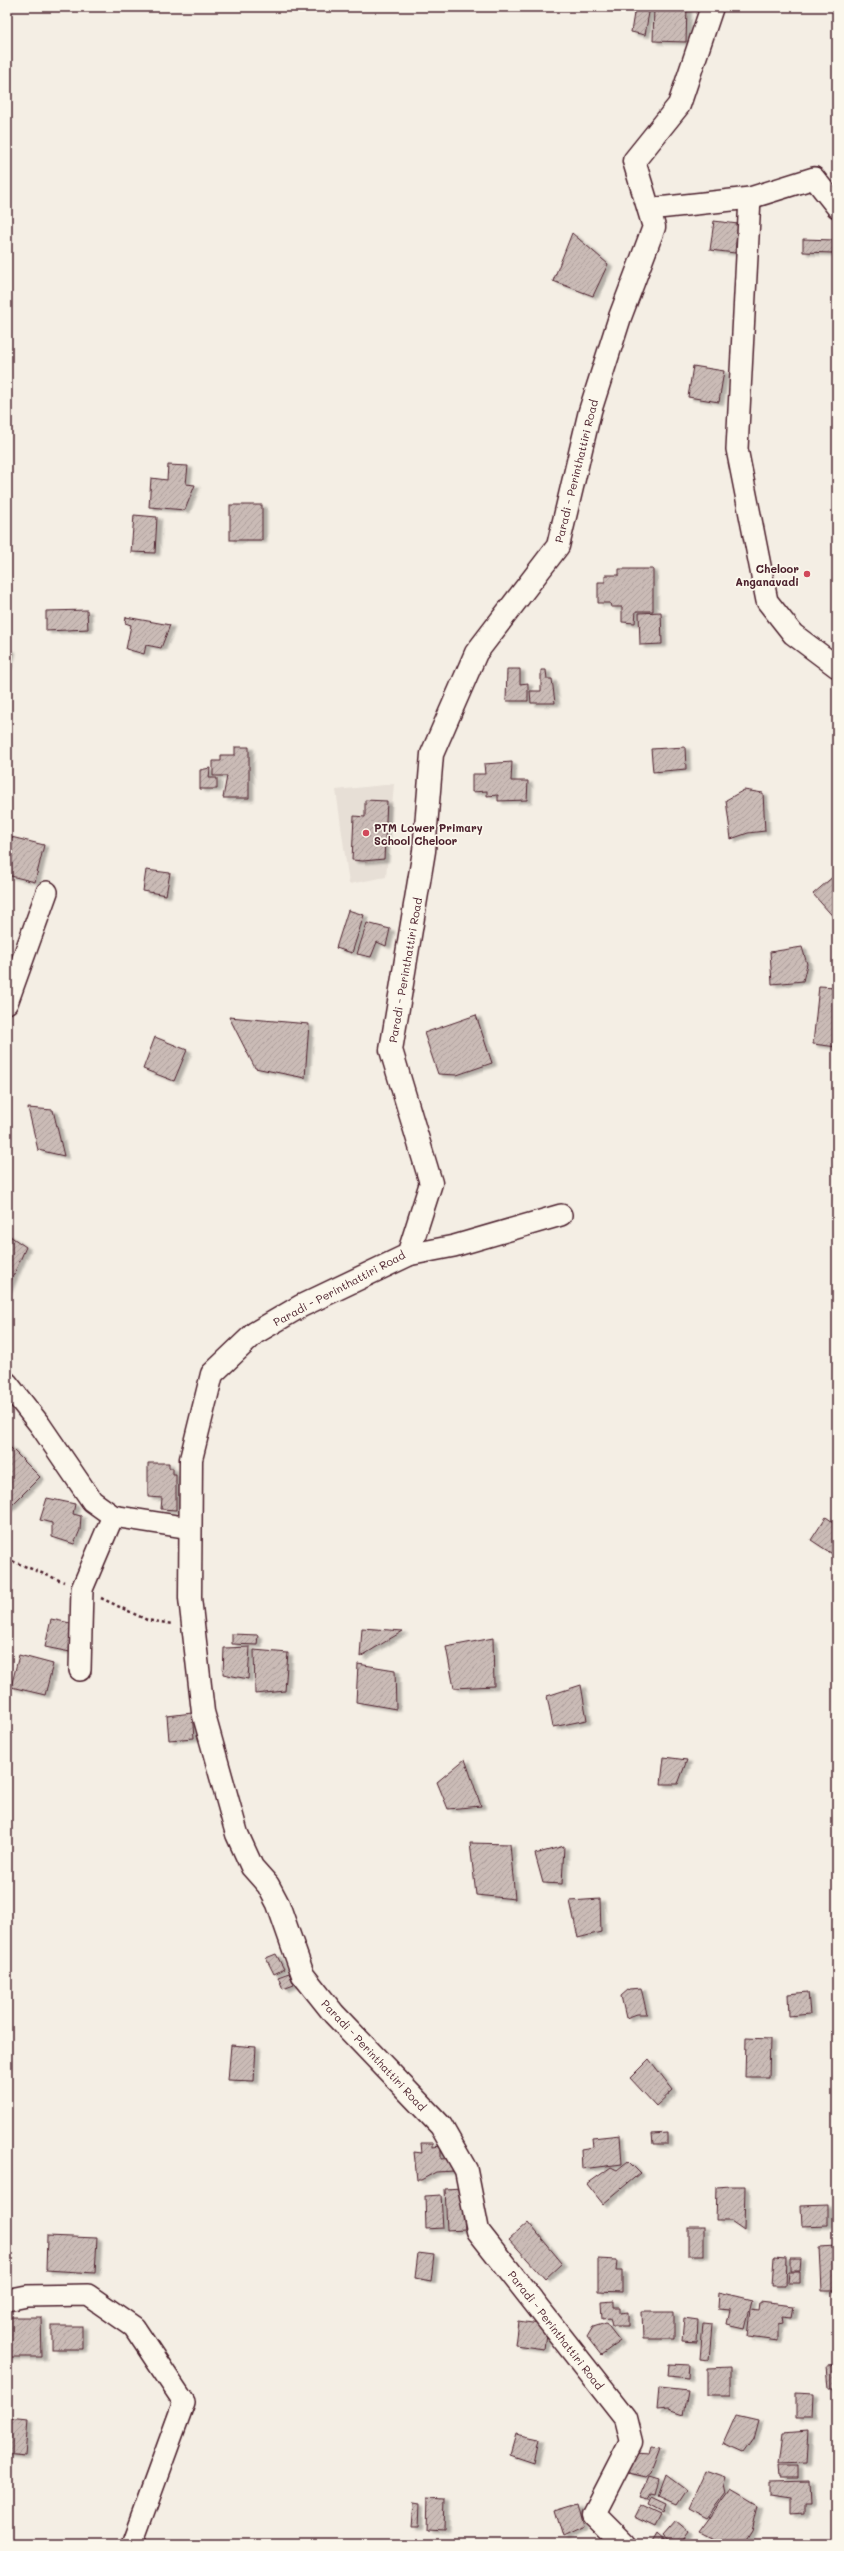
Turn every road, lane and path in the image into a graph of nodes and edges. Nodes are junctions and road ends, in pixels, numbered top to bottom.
1 (712, 7) edge
2 (750, 198) junction
3 (837, 207) edge
4 (649, 209) junction
5 (837, 667) edge
6 (47, 892) dead end
7 (7, 1003) edge
8 (561, 1215) dead end
9 (408, 1254) junction
10 (7, 1384) edge
11 (113, 1516) junction
12 (190, 1528) junction
13 (80, 1670) dead end
14 (7, 2300) edge
15 (132, 2544) edge
16 (624, 2544) edge

1 - 4 main road, Paradi - Perinthattiri Road
2 - 3 street
2 - 4 street
2 - 5 street
4 - 9 main road, Paradi - Perinthattiri Road
6 - 7 street
8 - 9 street
9 - 12 main road, Paradi - Perinthattiri Road
10 - 11 street
11 - 12 street
11 - 13 street
12 - 16 main road, Paradi - Perinthattiri Road
14 - 15 street

